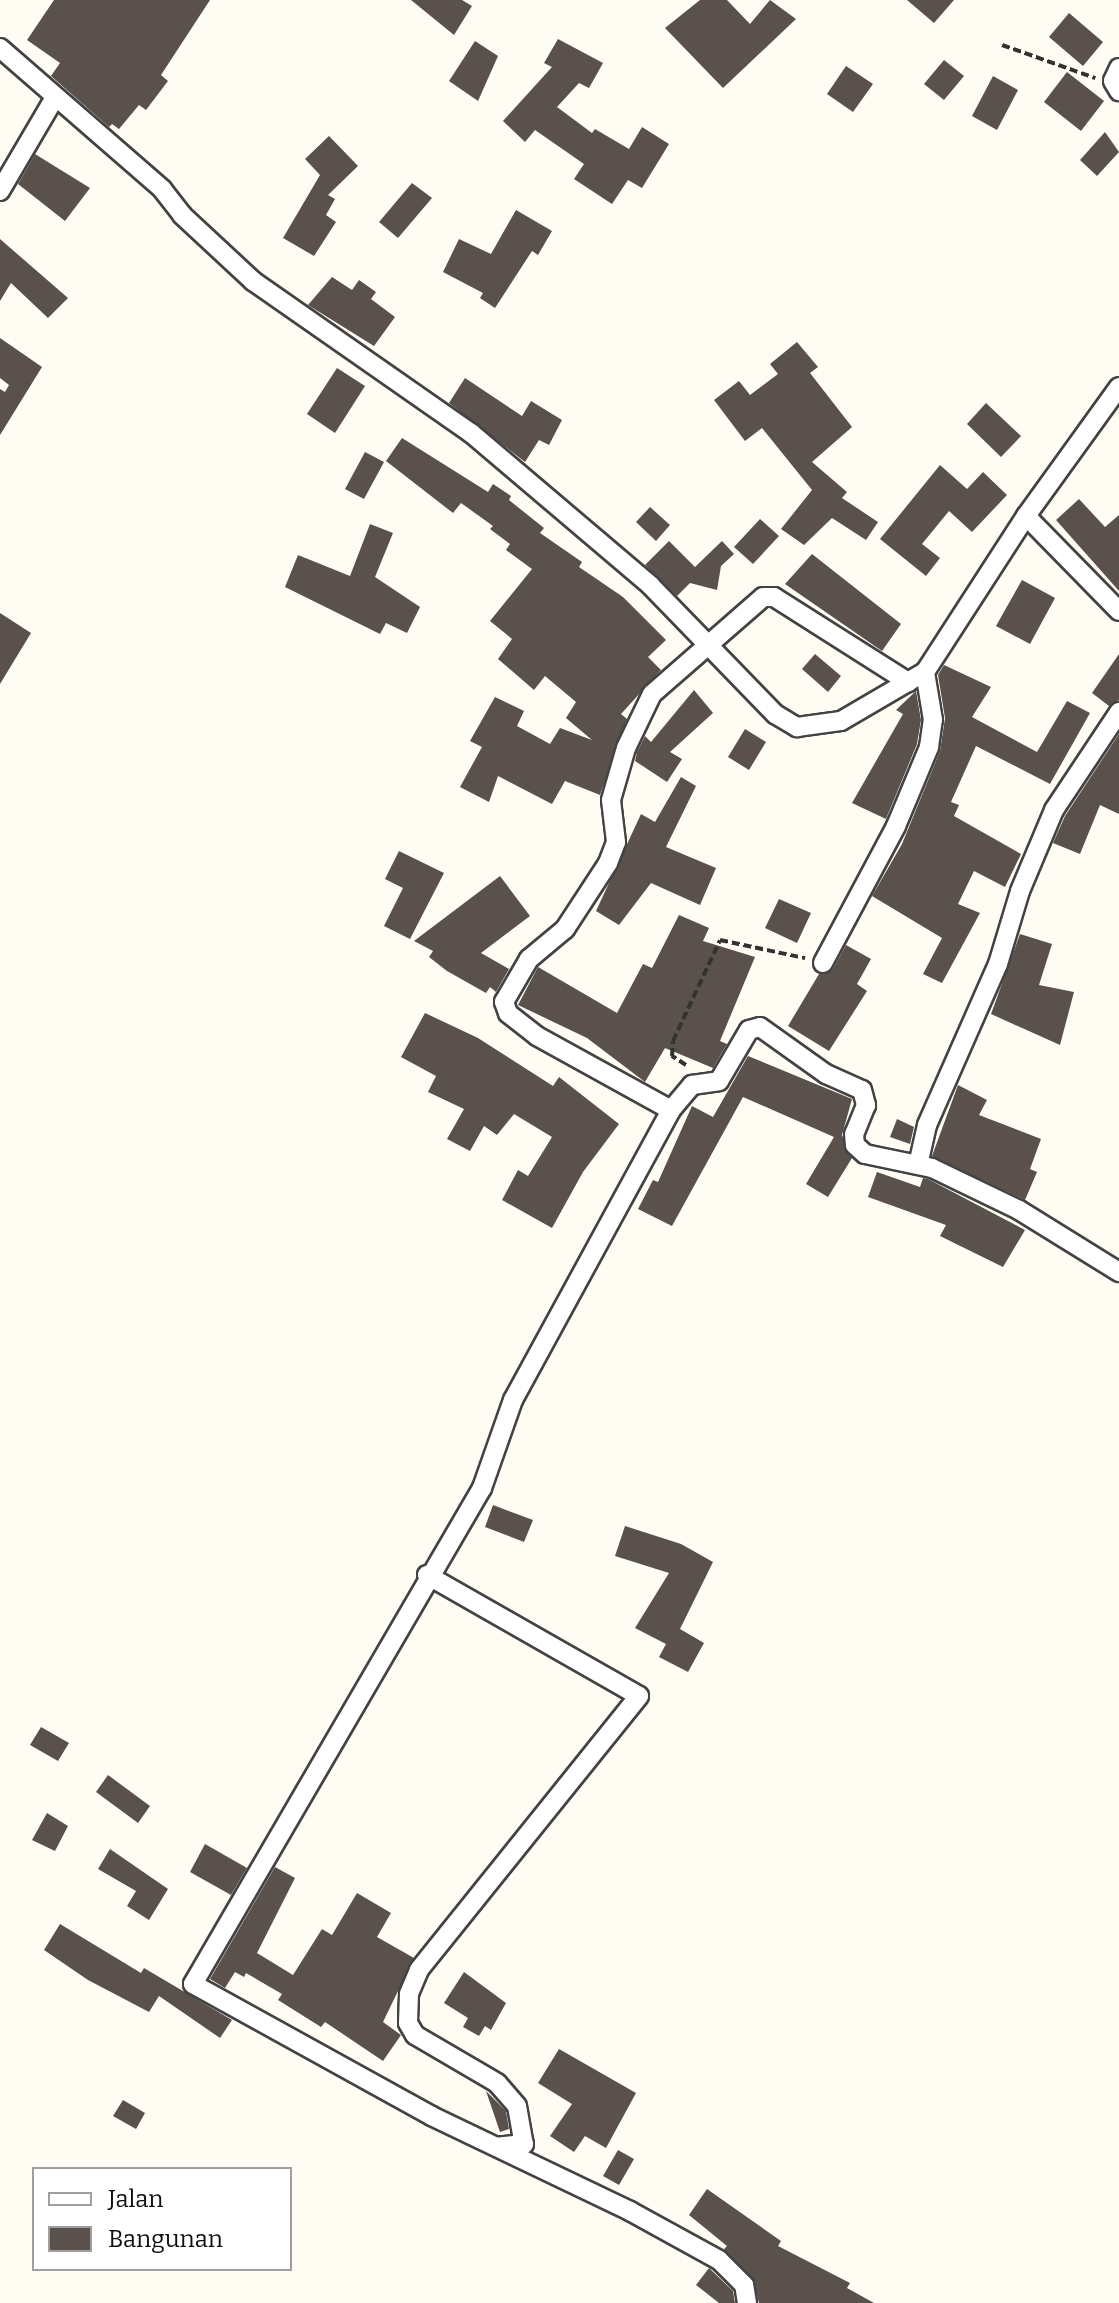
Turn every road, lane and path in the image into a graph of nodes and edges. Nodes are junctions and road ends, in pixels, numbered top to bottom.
1 (1002, 45) dead end
2 (0, 48) edge
3 (1119, 68) edge
4 (1117, 90) edge
5 (54, 99) junction
6 (0, 191) edge
7 (1119, 387) edge
8 (1026, 516) junction
9 (1119, 611) edge
10 (708, 647) junction
11 (925, 672) junction
12 (908, 682) junction
13 (1119, 712) edge
14 (823, 963) joint
15 (719, 1081) junction
16 (671, 1110) junction
17 (918, 1165) junction
18 (1119, 1272) edge
19 (427, 1575) junction
20 (497, 2147) junction
21 (747, 2303) edge

1 - 4 path
2 - 5 street
3 - 4 street
5 - 6 street
5 - 10 street
7 - 8 street
8 - 9 street
8 - 11 street
10 - 12 street
10 - 12 street
10 - 16 street
11 - 12 street
11 - 14 street
13 - 17 street
14 - 15 path
15 - 16 street
15 - 17 street
16 - 19 street
17 - 18 street
19 - 20 street
19 - 20 street
20 - 21 street

